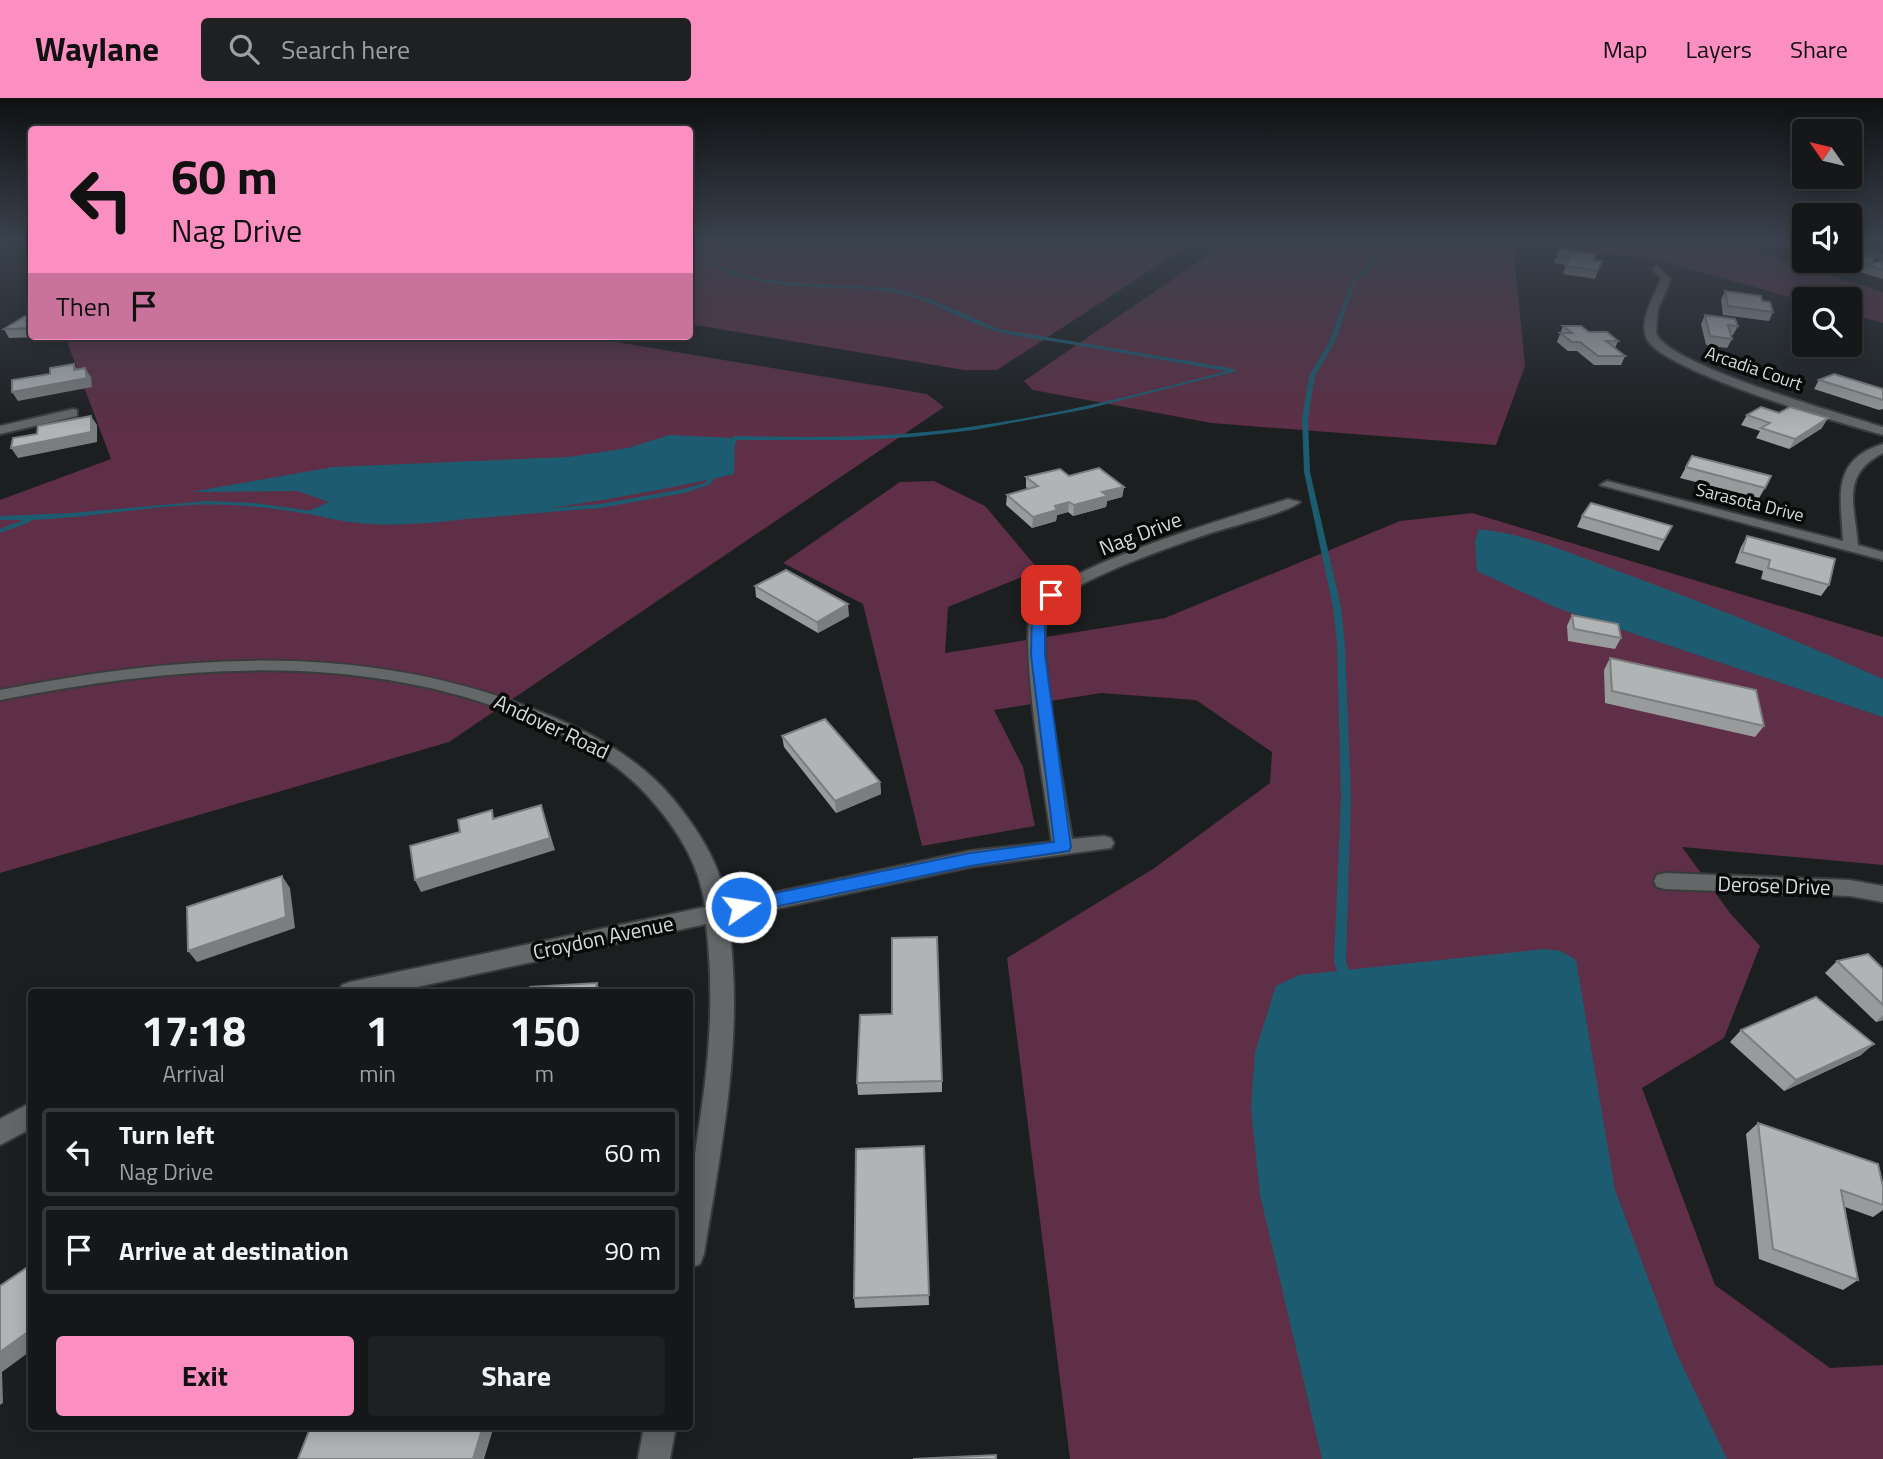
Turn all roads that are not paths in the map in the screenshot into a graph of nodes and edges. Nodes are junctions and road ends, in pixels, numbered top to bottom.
1 (1657, 304) edge
2 (73, 413) dead end
3 (0, 430) edge
4 (1883, 431) edge
5 (1883, 448) edge
6 (1607, 485) dead end
7 (1293, 502) dead end
8 (1851, 548) junction
9 (1883, 556) edge
10 (0, 695) edge
11 (1104, 843) dead end
12 (1063, 847) junction
13 (1665, 881) dead end
14 (1883, 894) edge
15 (716, 913) junction
16 (364, 989) edge
17 (28, 1116) edge
18 (0, 1133) edge
19 (693, 1236) edge
20 (659, 1430) edge
21 (654, 1459) edge

1 - 4 street, Arcadia Court
2 - 3 street
5 - 8 street
6 - 8 street, Sarasota Drive
7 - 12 street, Nag Drive
8 - 9 street, Sarasota Drive
10 - 15 street, Andover Road
11 - 12 street, Croydon Avenue
12 - 15 street, Croydon Avenue
13 - 14 street, Derose Drive
15 - 16 street, Croydon Avenue
15 - 19 street, Andover Road
17 - 18 street
20 - 21 street

